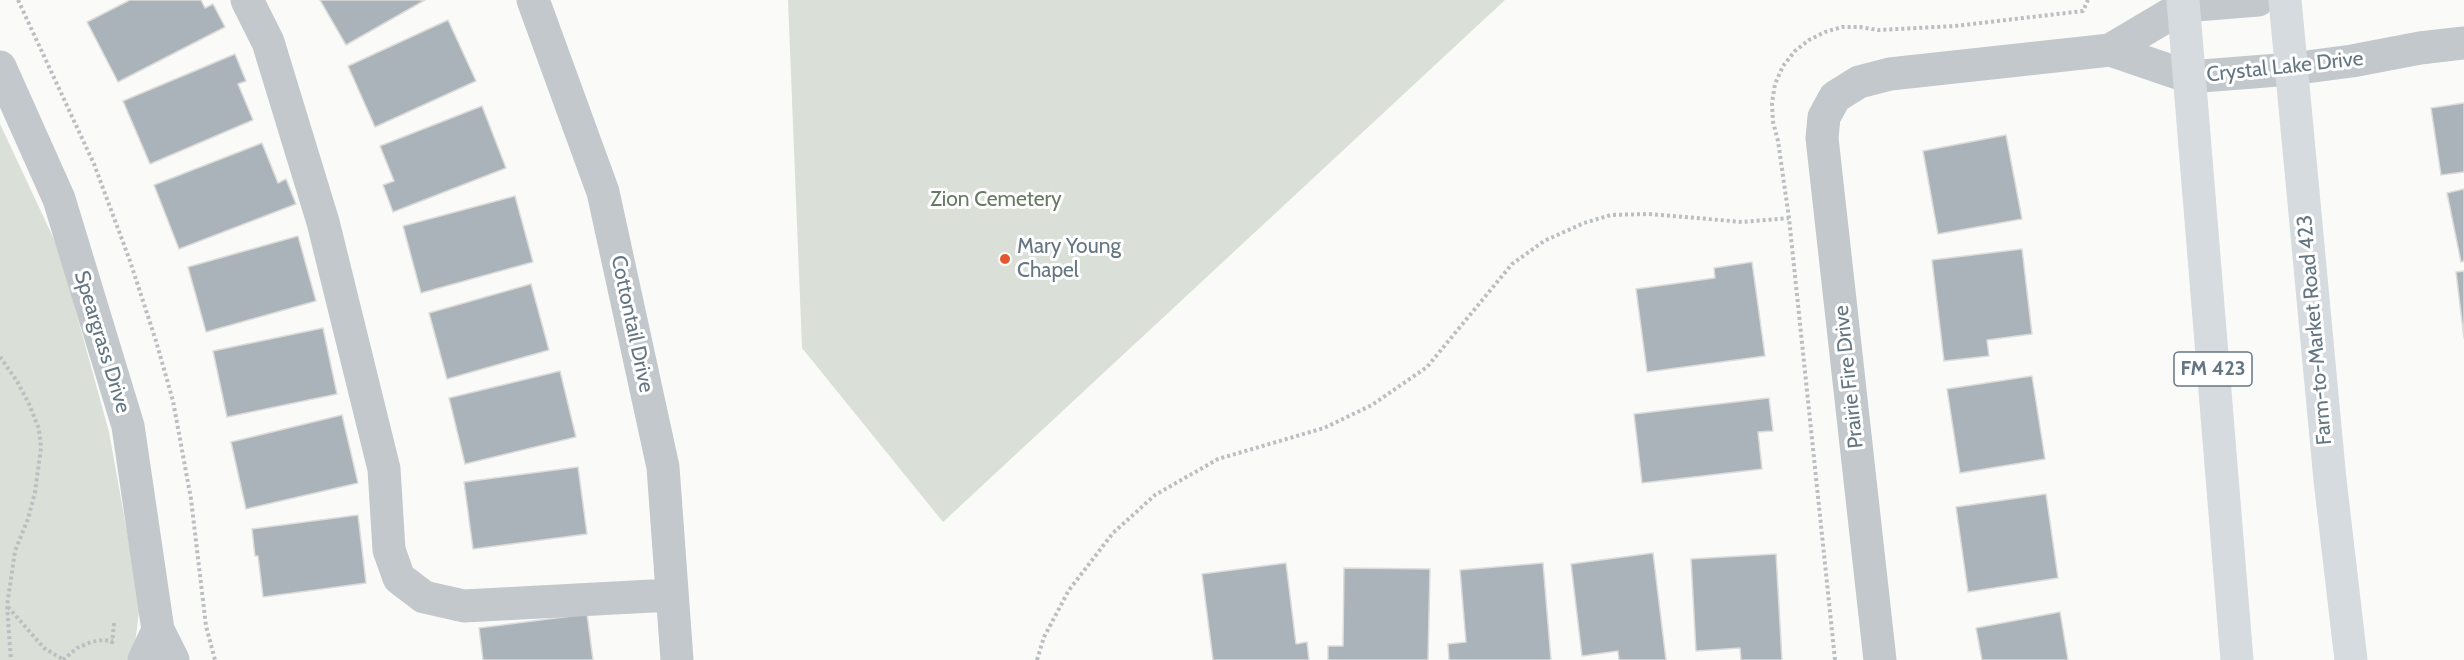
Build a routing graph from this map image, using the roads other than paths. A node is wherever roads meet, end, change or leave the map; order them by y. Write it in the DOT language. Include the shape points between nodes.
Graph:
graph roads {
  1 [pos="247,0"];
  2 [pos="533,0"];
  3 [pos="2258,0"];
  4 [pos="2285,0"];
  5 [pos="2184,3"];
  6 [pos="2464,43"];
  7 [pos="2110,50"];
  8 [pos="0,67"];
  9 [pos="2291,69"];
  10 [pos="2189,77"];
  11 [pos="1835,97"];
  12 [pos="671,595"];
  13 [pos="158,630"];
  14 [pos="131,651"];
  15 [pos="173,660"];
  16 [pos="677,660"];
  17 [pos="1880,660"];
  18 [pos="2237,660"];
  19 [pos="2351,660"];
  1 -- 12 [label="street" via="268,42 323,222 384,469 389,550 399,578 424,597 464,606"];
  2 -- 12 [label="street, Cottontail Drive" via="603,192 663,467"];
  3 -- 5 [label="street, Crystal Lake Drive"];
  4 -- 9 [label="main road, Farm-to-Market Road 423"];
  5 -- 7 [label="street, Crystal Lake Drive"];
  5 -- 10 [label="main road, FM 423"];
  6 -- 9 [label="street, Crystal Lake Drive"];
  7 -- 10 [label="street, Crystal Lake Drive"];
  7 -- 11 [label="street, Crystal Lake Drive" via="1890,74 1859,82"];
  8 -- 13 [label="street, Speargrass Drive" via="59,199 128,426"];
  9 -- 10 [label="street, Crystal Lake Drive"];
  9 -- 19 [label="main road, Farm-to-Market Road 423"];
  10 -- 18 [label="main road, FM 423"];
  11 -- 17 [label="street, Prairie Fire Drive" via="1824,117 1822,138"];
  12 -- 16 [label="street, Cottontail Drive"];
  13 -- 14 [label="street"];
  13 -- 15 [label="street, Speargrass Drive"];
}
